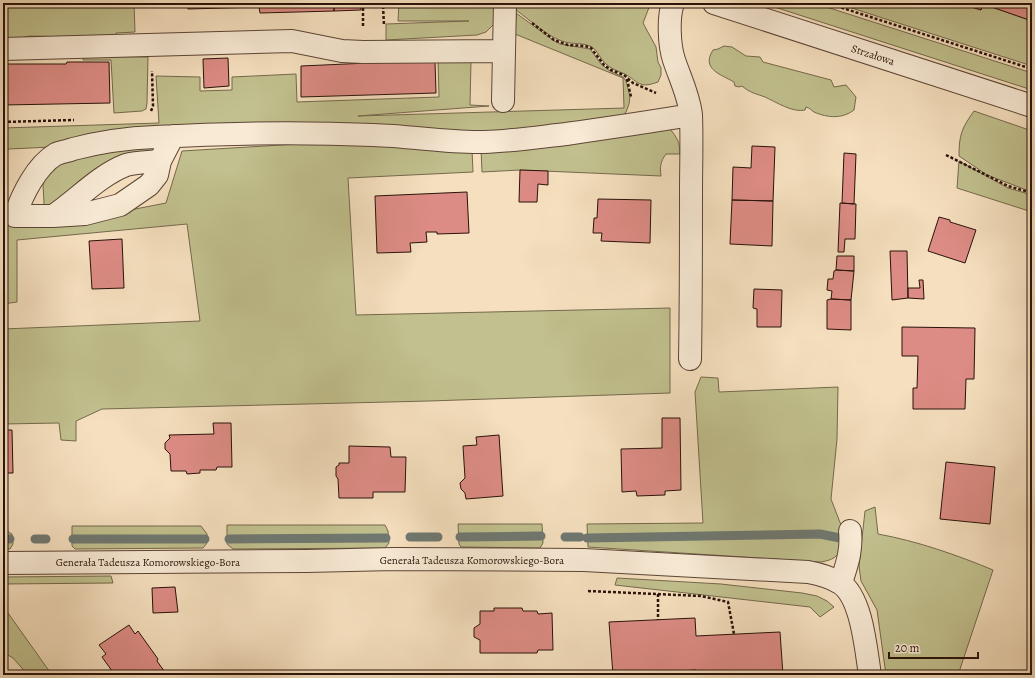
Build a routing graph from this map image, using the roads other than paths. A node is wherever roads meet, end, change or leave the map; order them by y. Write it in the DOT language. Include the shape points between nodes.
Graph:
graph roads {
  1 [pos="505,3"];
  2 [pos="673,3"];
  3 [pos="714,3"];
  4 [pos="3,49"];
  5 [pos="504,51"];
  6 [pos="503,101"];
  7 [pos="1032,106"];
  8 [pos="690,111"];
  9 [pos="173,136"];
  10 [pos="160,161"];
  11 [pos="53,216"];
  12 [pos="690,359"];
  13 [pos="850,531"];
  14 [pos="3,563"];
  15 [pos="841,583"];
  16 [pos="870,675"];
  1 -- 5 [label="street"];
  2 -- 8 [label="street" via="670,20 671,47"];
  3 -- 7 [label="street, Strzałowa"];
  4 -- 5 [label="street" via="292,41 342,51"];
  5 -- 6 [label="street"];
  8 -- 9 [label="street" via="549,136 486,142 451,142 336,133"];
  8 -- 12 [label="street"];
  9 -- 10 [label="street"];
  9 -- 11 [label="street" via="117,140 57,154 38,171 21,198 15,216"];
  10 -- 11 [label="street" via="127,165 101,178"];
  10 -- 11 [label="street" via="157,175 149,185 120,206 85,214"];
  13 -- 15 [label="street" via="850,554"];
  14 -- 15 [label="street, Generała Tadeusza Komorowskiego-Bora" via="584,560 808,572"];
  15 -- 16 [label="street, Generała Tadeusza Komorowskiego-Bora" via="849,590 858,609"];
}
